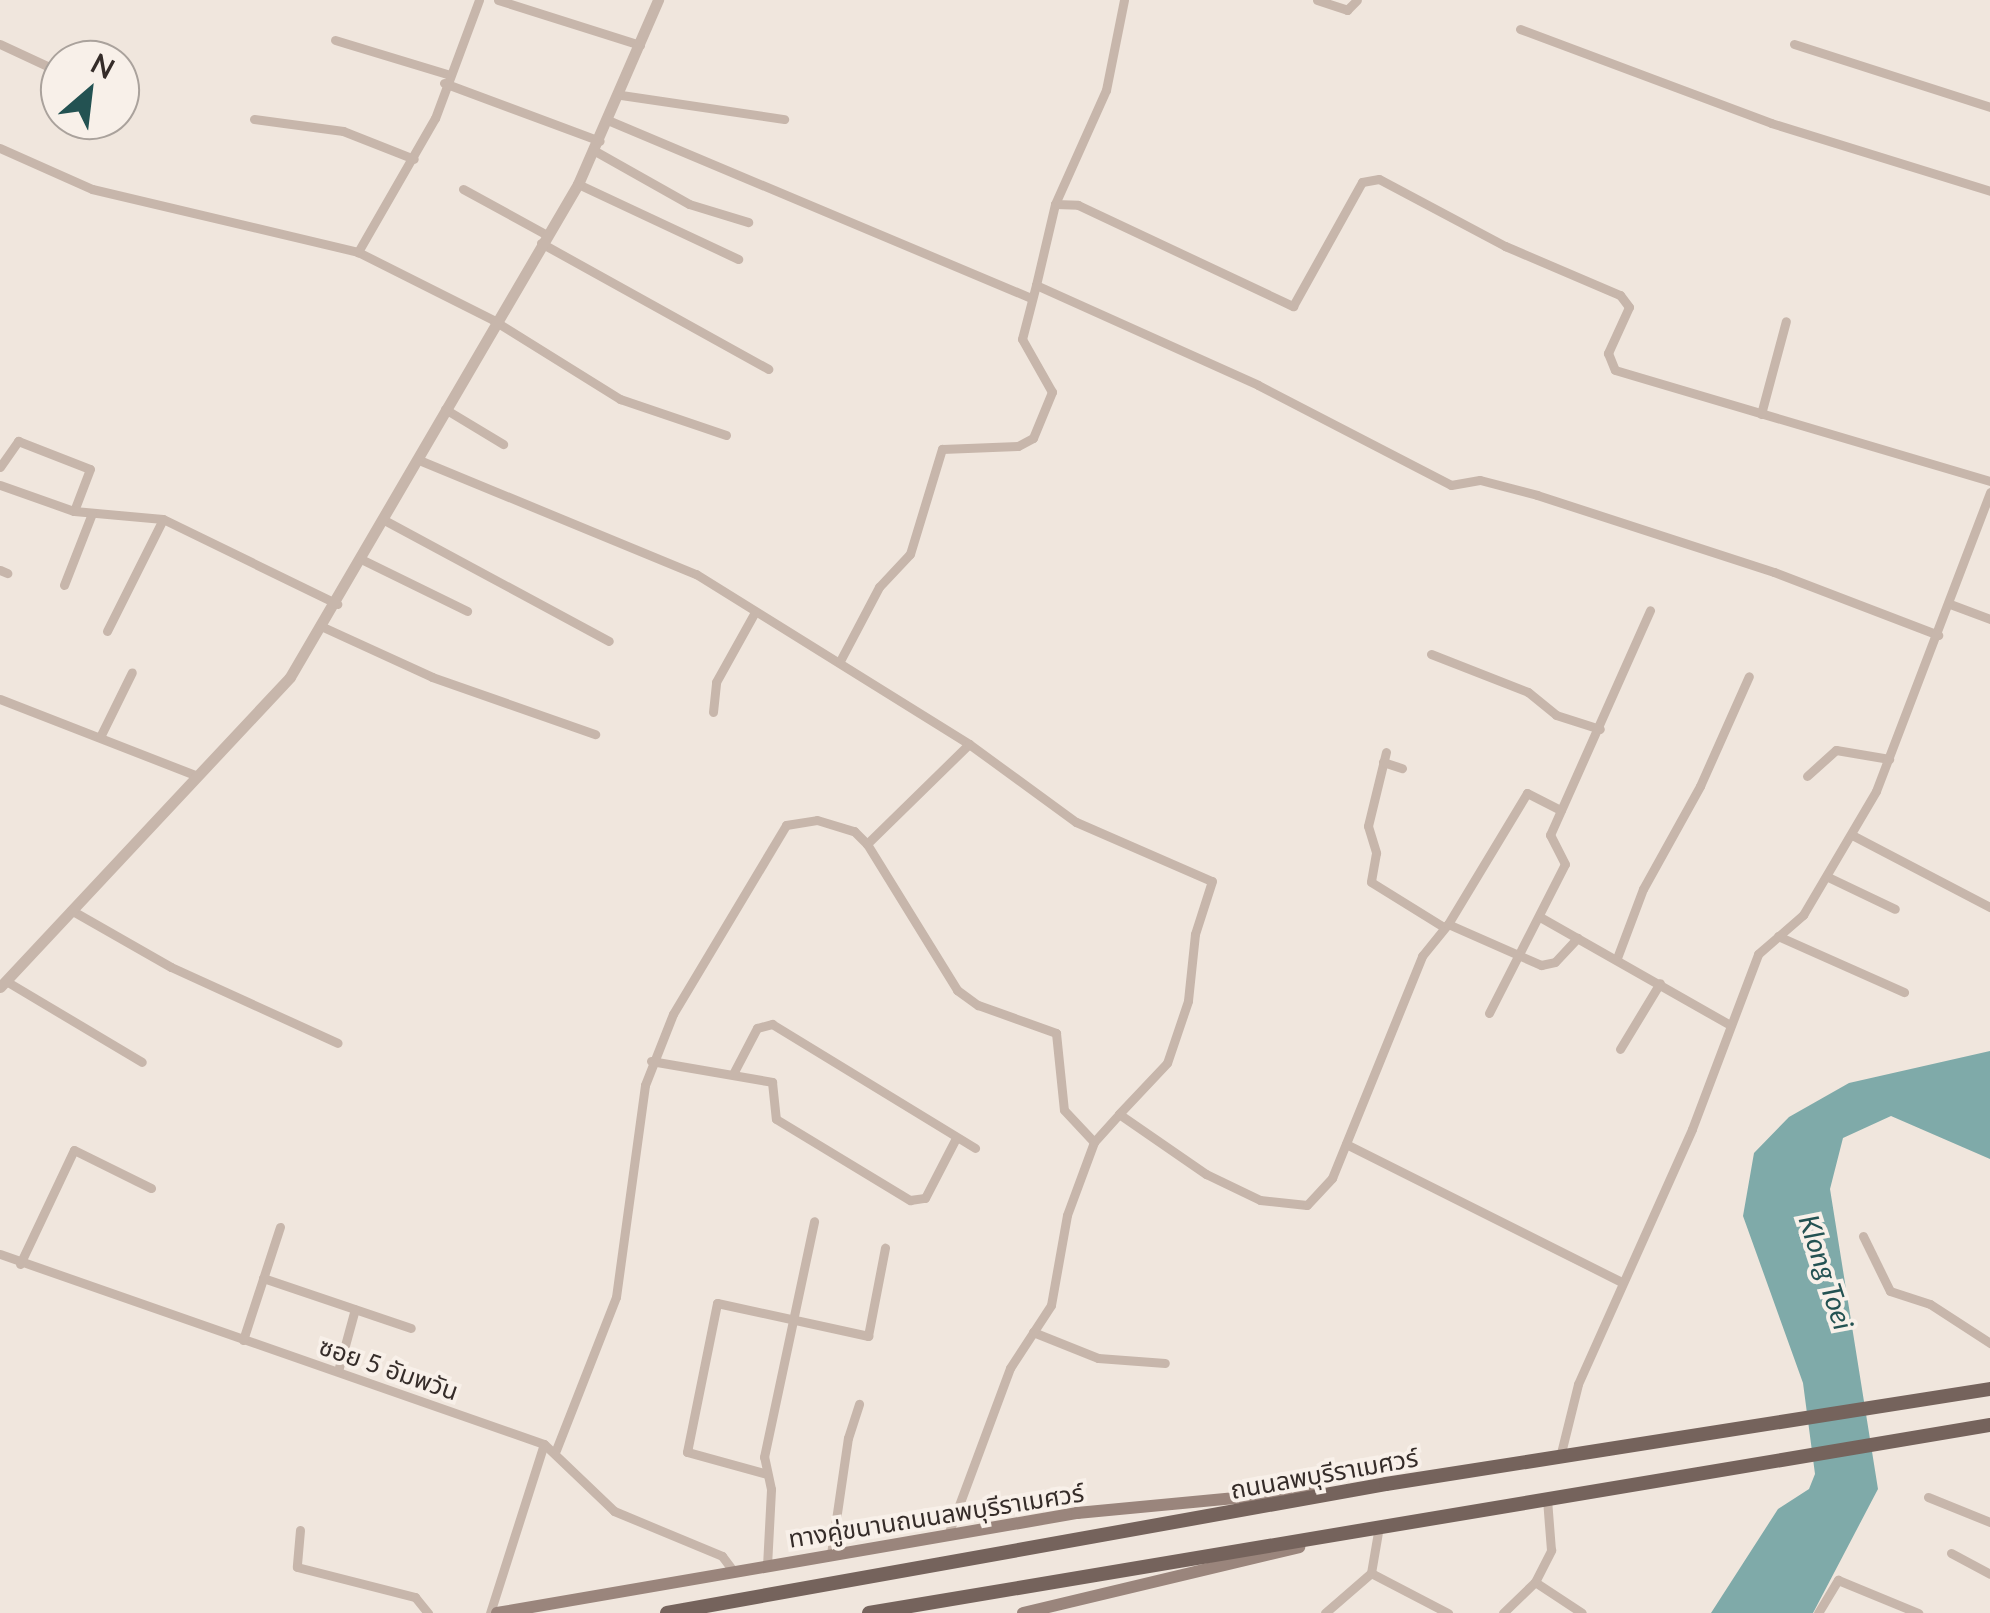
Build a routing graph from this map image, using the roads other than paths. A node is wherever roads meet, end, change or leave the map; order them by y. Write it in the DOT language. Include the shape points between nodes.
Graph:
graph roads {
  1 [pos="478,0"];
  2 [pos="498,0"];
  3 [pos="658,0"];
  4 [pos="1124,0"];
  5 [pos="1317,0"];
  6 [pos="1357,0"];
  7 [pos="1520,29"];
  8 [pos="336,40"];
  9 [pos="0,44"];
  10 [pos="1794,44"];
  11 [pos="640,46"];
  12 [pos="40,63"];
  13 [pos="446,79"];
  14 [pos="621,95"];
  15 [pos="1990,107"];
  16 [pos="254,119"];
  17 [pos="784,119"];
  18 [pos="610,121"];
  19 [pos="597,146"];
  20 [pos="0,148"];
  21 [pos="414,159"];
  22 [pos="578,184"];
  23 [pos="463,190"];
  24 [pos="1990,192"];
  25 [pos="1055,204"];
  26 [pos="748,222"];
  27 [pos="544,239"];
  28 [pos="358,252"];
  29 [pos="738,259"];
  30 [pos="1036,284"];
  31 [pos="1032,298"];
  32 [pos="493,320"];
  33 [pos="1786,322"];
  34 [pos="768,369"];
  35 [pos="446,409"];
  36 [pos="1761,414"];
  37 [pos="726,435"];
  38 [pos="503,444"];
  39 [pos="419,460"];
  40 [pos="0,467"];
  41 [pos="1990,482"];
  42 [pos="0,485"];
  43 [pos="1990,492"];
  44 [pos="74,512"];
  45 [pos="92,513"];
  46 [pos="164,518"];
  47 [pos="386,520"];
  48 [pos="363,560"];
  49 [pos="64,585"];
  50 [pos="338,604"];
  51 [pos="1950,604"];
  52 [pos="1650,610"];
  53 [pos="467,611"];
  54 [pos="755,612"];
  55 [pos="1990,618"];
  56 [pos="324,627"];
  57 [pos="107,631"];
  58 [pos="1938,636"];
  59 [pos="609,641"];
  60 [pos="1431,654"];
  61 [pos="840,661"];
  62 [pos="132,672"];
  63 [pos="1748,676"];
  64 [pos="0,699"];
  65 [pos="714,712"];
  66 [pos="1600,730"];
  67 [pos="595,734"];
  68 [pos="100,737"];
  69 [pos="969,744"];
  70 [pos="1889,758"];
  71 [pos="1402,768"];
  72 [pos="198,776"];
  73 [pos="1807,776"];
  74 [pos="1561,810"];
  75 [pos="1852,835"];
  76 [pos="866,844"];
  77 [pos="1828,878"];
  78 [pos="1990,907"];
  79 [pos="1894,909"];
  80 [pos="71,910"];
  81 [pos="1540,916"];
  82 [pos="1445,925"];
  83 [pos="1778,936"];
  84 [pos="1577,938"];
  85 [pos="1516,956"];
  86 [pos="1616,958"];
  87 [pos="1660,983"];
  88 [pos="3,984"];
  89 [pos="1904,992"];
  90 [pos="1489,1013"];
  91 [pos="1730,1025"];
  92 [pos="338,1043"];
  93 [pos="1620,1049"];
  94 [pos="142,1062"];
  95 [pos="651,1062"];
  96 [pos="734,1072"];
  97 [pos="1119,1114"];
  98 [pos="956,1138"];
  99 [pos="1094,1142"];
  100 [pos="1346,1144"];
  101 [pos="974,1148"];
  102 [pos="151,1188"];
  103 [pos="814,1220"];
  104 [pos="280,1227"];
  105 [pos="1863,1236"];
  106 [pos="885,1248"];
  107 [pos="0,1254"];
  108 [pos="20,1264"];
  109 [pos="264,1278"];
  110 [pos="1622,1282"];
  111 [pos="355,1309"];
  112 [pos="794,1322"];
  113 [pos="411,1328"];
  114 [pos="1032,1332"];
  115 [pos="244,1340"];
  116 [pos="1990,1343"];
  117 [pos="1165,1363"];
  118 [pos="338,1371"];
  119 [pos="1990,1389"];
  120 [pos="860,1404"];
  121 [pos="1990,1425"];
  122 [pos="544,1444"];
  123 [pos="556,1450"];
  124 [pos="1560,1458"];
  125 [pos="767,1474"];
  126 [pos="1386,1484"];
  127 [pos="1928,1497"];
  128 [pos="1547,1498"];
  129 [pos="1990,1522"];
  130 [pos="1379,1526"];
  131 [pos="300,1530"];
  132 [pos="948,1532"];
  133 [pos="1951,1553"];
  134 [pos="831,1554"];
  135 [pos="767,1566"];
  136 [pos="734,1572"];
  137 [pos="1371,1572"];
  138 [pos="1990,1574"];
  139 [pos="1536,1582"];
  140 [pos="428,1613"];
  141 [pos="494,1613"];
  142 [pos="668,1613"];
  143 [pos="870,1613"];
  144 [pos="1023,1613"];
  145 [pos="1326,1613"];
  146 [pos="1448,1613"];
  147 [pos="1502,1613"];
  148 [pos="1582,1613"];
  149 [pos="1818,1613"];
  150 [pos="1918,1613"];
  1 -- 13 [label="street"];
  2 -- 11 [label="street"];
  3 -- 11 [label="street"];
  4 -- 25 [label="street" via="1106,90"];
  5 -- 6 [label="street" via="1347,10"];
  7 -- 24 [label="street" via="1771,123"];
  8 -- 13 [label="street"];
  9 -- 12 [label="street"];
  10 -- 15 [label="street"];
  11 -- 14 [label="street"];
  13 -- 19 [label="street"];
  13 -- 21 [label="street"];
  14 -- 17 [label="street"];
  14 -- 18 [label="street"];
  16 -- 21 [label="street" via="344,130"];
  18 -- 19 [label="street"];
  18 -- 31 [label="street"];
  19 -- 22 [label="street"];
  19 -- 26 [label="street" via="689,204"];
  20 -- 28 [label="street" via="92,189"];
  21 -- 28 [label="street"];
  22 -- 27 [label="street"];
  22 -- 29 [label="street"];
  23 -- 27 [label="street"];
  25 -- 30 [label="street"];
  25 -- 36 [label="street" via="1078,205 1293,306 1362,182 1379,178 1505,246 1620,295 1628,306 1608,352 1615,370"];
  27 -- 32 [label="street"];
  27 -- 34 [label="street"];
  28 -- 32 [label="street"];
  30 -- 31 [label="street"];
  30 -- 58 [label="street" via="1258,384 1451,485 1480,480 1537,495 1774,572"];
  31 -- 61 [label="street" via="1022,339 1052,392 1033,438 1018,446 942,449 910,554 879,588"];
  32 -- 35 [label="street"];
  32 -- 37 [label="street" via="620,399"];
  33 -- 36 [label="street"];
  35 -- 38 [label="street"];
  35 -- 39 [label="street"];
  36 -- 41 [label="street"];
  39 -- 47 [label="street"];
  39 -- 54 [label="street" via="696,574"];
  40 -- 44 [label="street" via="18,442 90,469"];
  42 -- 44 [label="street"];
  43 -- 51 [label="street"];
  44 -- 45 [label="street"];
  45 -- 46 [label="street"];
  45 -- 49 [label="street"];
  46 -- 50 [label="street"];
  46 -- 57 [label="street"];
  47 -- 48 [label="street"];
  47 -- 59 [label="street"];
  48 -- 50 [label="street"];
  48 -- 53 [label="street"];
  50 -- 56 [label="street"];
  51 -- 55 [label="street"];
  51 -- 58 [label="street"];
  52 -- 66 [label="street"];
  54 -- 61 [label="street"];
  54 -- 65 [label="street" via="716,682"];
  56 -- 67 [label="street" via="432,676"];
  56 -- 72 [label="street" via="290,678"];
  58 -- 70 [label="street"];
  60 -- 66 [label="street" via="1528,692 1556,715"];
  61 -- 69 [label="street"];
  62 -- 68 [label="street"];
  63 -- 86 [label="street"];
  64 -- 68 [label="street"];
  66 -- 74 [label="street"];
  68 -- 72 [label="street"];
  69 -- 76 [label="street"];
  69 -- 97 [label="street" via="1076,822 1212,881 1195,934 1188,1001 1167,1063"];
  70 -- 73 [label="street" via="1836,750"];
  70 -- 75 [label="street"];
  71 -- 82 [label="street" via="1384,757 1368,826 1376,853 1371,882"];
  72 -- 80 [label="street"];
  74 -- 81 [label="street" via="1550,835 1565,864"];
  74 -- 82 [label="street" via="1527,793"];
  75 -- 77 [label="street"];
  75 -- 78 [label="street"];
  76 -- 95 [label="street" via="854,831 816,820 786,825 706,952"];
  76 -- 99 [label="street" via="957,990 978,1006 1056,1032 1064,1110"];
  77 -- 79 [label="street"];
  77 -- 83 [label="street" via="1803,915"];
  80 -- 88 [label="street"];
  80 -- 92 [label="street" via="171,967"];
  81 -- 84 [label="street"];
  81 -- 85 [label="street"];
  82 -- 85 [label="street"];
  82 -- 100 [label="street" via="1422,956"];
  83 -- 89 [label="street"];
  83 -- 91 [label="street" via="1758,954"];
  84 -- 85 [label="street" via="1556,962"];
  84 -- 86 [label="street"];
  85 -- 90 [label="street"];
  86 -- 87 [label="street"];
  87 -- 91 [label="street"];
  87 -- 93 [label="street"];
  88 -- 94 [label="street"];
  91 -- 110 [label="street" via="1692,1129"];
  95 -- 96 [label="street"];
  95 -- 123 [label="street" via="616,1297"];
  96 -- 98 [label="street" via="757,1028 772,1024"];
  96 -- 98 [label="street" via="772,1082 776,1119 910,1200 925,1198"];
  97 -- 99 [label="street"];
  97 -- 100 [label="street" via="1206,1174 1293,1209 1307,1206 1332,1178"];
  98 -- 101 [label="street"];
  99 -- 114 [label="street" via="1067,1215 1051,1305"];
  100 -- 110 [label="street"];
  102 -- 108 [label="street" via="74,1150"];
  103 -- 112 [label="street"];
  104 -- 109 [label="street"];
  105 -- 116 [label="street" via="1890,1291 1930,1304"];
  106 -- 112 [label="street" via="868,1336"];
  107 -- 108 [label="street, ซอย 5 อัมพวัน"];
  108 -- 115 [label="street, ซอย 5 อัมพวัน"];
  109 -- 111 [label="street"];
  109 -- 115 [label="street"];
  110 -- 124 [label="street" via="1578,1384"];
  111 -- 113 [label="street"];
  111 -- 118 [label="street"];
  112 -- 125 [label="street" via="764,1457"];
  112 -- 125 [label="street" via="717,1303 687,1452"];
  114 -- 117 [label="street" via="1098,1358"];
  114 -- 132 [label="street" via="1010,1368"];
  115 -- 118 [label="street, ซอย 5 อัมพวัน"];
  118 -- 122 [label="street, ซอย 5 อัมพวัน"];
  119 -- 124 [label="main road, ถนนลพบุรีราเมศวร์"];
  120 -- 134 [label="street"];
  121 -- 128 [label="main road"];
  122 -- 123 [label="street, ซอย 5 อัมพวัน"];
  122 -- 141 [label="street"];
  123 -- 136 [label="street, ซอย 5 อัมพวัน" via="614,1511 722,1556"];
  124 -- 126 [label="main road, ถนนลพบุรีราเมศวร์"];
  125 -- 135 [label="street"];
  126 -- 132 [label="main road, ทางคู่ขนานถนนลพบุรีราเมศวร์" via="1077,1512"];
  126 -- 142 [label="main road, ถนนลพบุรีราเมศวร์"];
  127 -- 129 [label="street"];
  128 -- 130 [label="main road"];
  128 -- 139 [label="street" via="1551,1550"];
  130 -- 137 [label="street"];
  130 -- 143 [label="main road"];
  130 -- 144 [label="main road"];
  131 -- 140 [label="street" via="297,1567 415,1598"];
  132 -- 134 [label="main road, ทางคู่ขนานถนนลพบุรีราเมศวร์"];
  133 -- 138 [label="street"];
  134 -- 135 [label="main road, ทางคู่ขนานถนนลพบุรีราเมศวร์"];
  135 -- 136 [label="main road, ทางคู่ขนานถนนลพบุรีราเมศวร์"];
  136 -- 141 [label="main road, ทางคู่ขนานถนนลพบุรีราเมศวร์"];
  137 -- 145 [label="street"];
  137 -- 146 [label="street"];
  139 -- 147 [label="street"];
  139 -- 148 [label="street"];
  149 -- 150 [label="street" via="1838,1580"];
}
